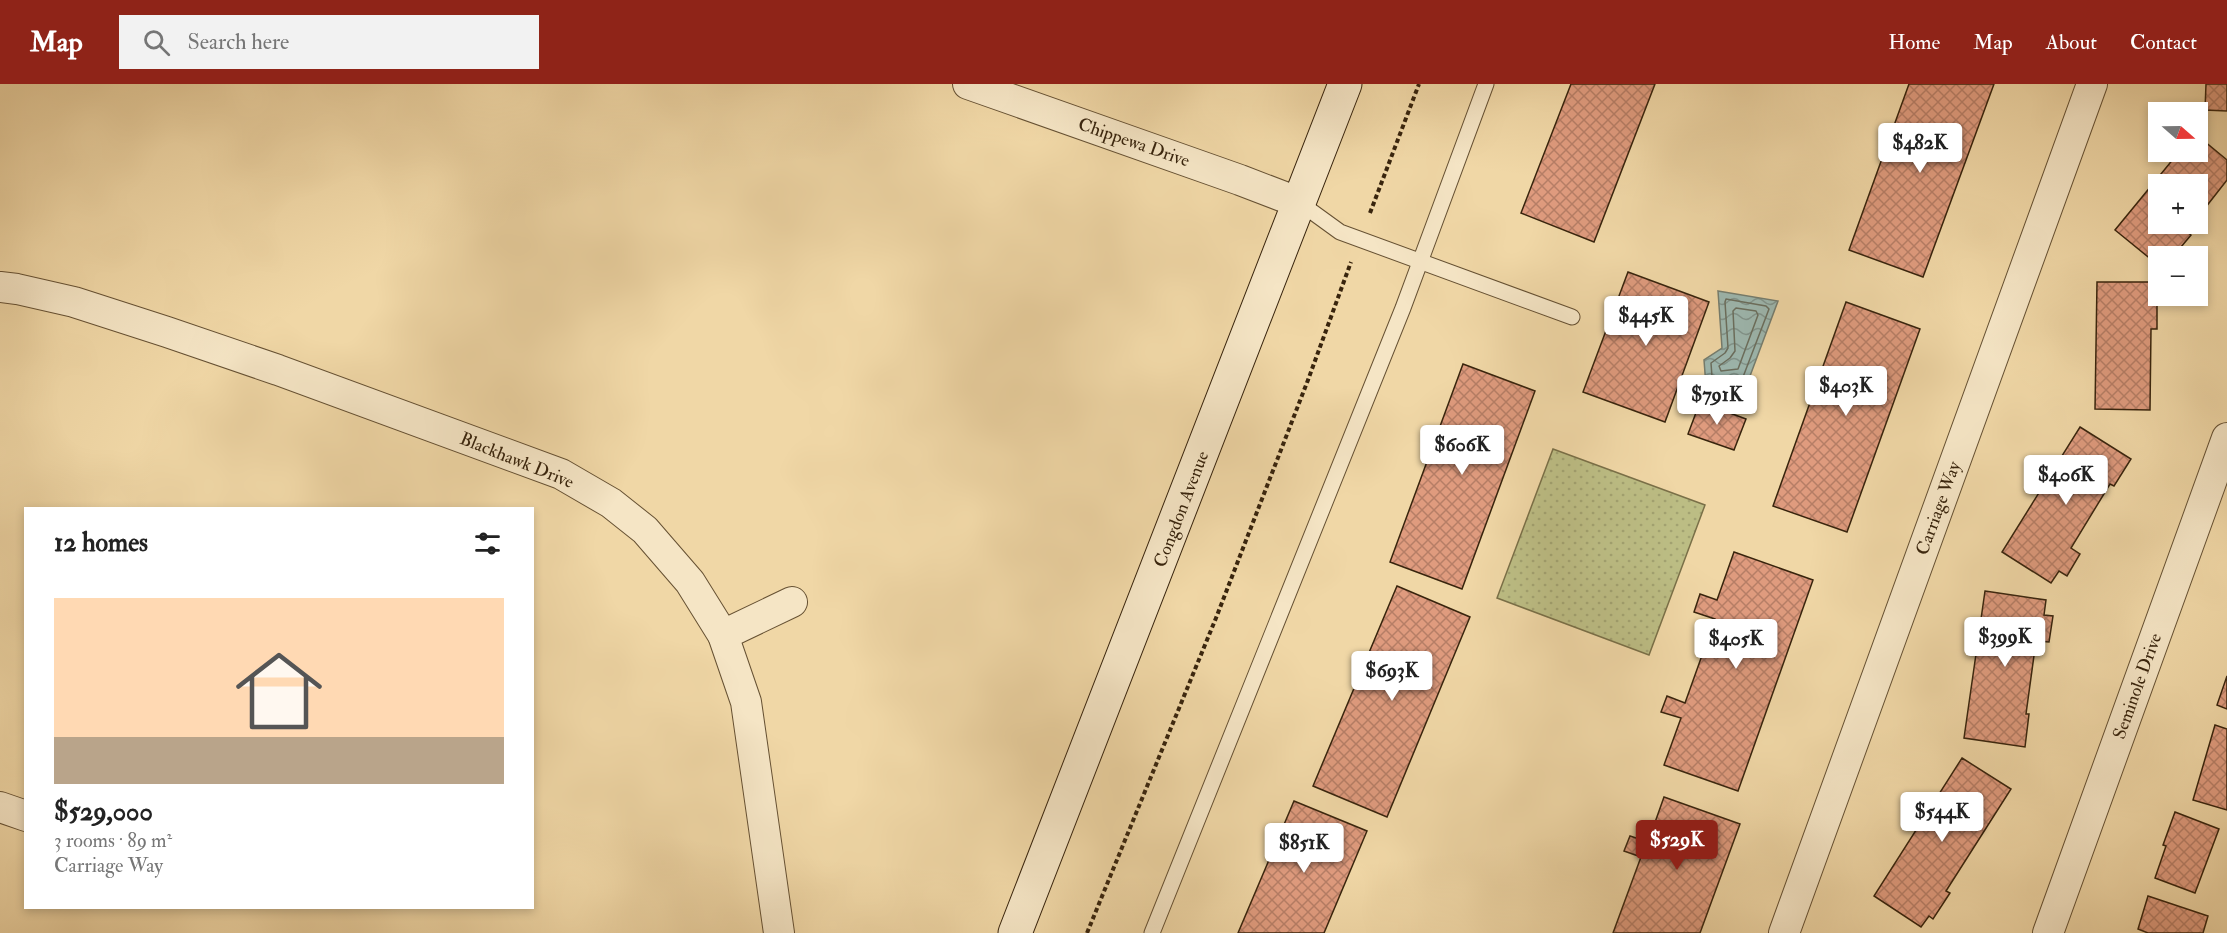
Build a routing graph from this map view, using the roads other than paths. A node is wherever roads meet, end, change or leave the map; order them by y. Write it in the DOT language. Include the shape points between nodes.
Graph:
graph roads {
  1 [pos="968,84"];
  2 [pos="1346,84"];
  3 [pos="1486,84"];
  4 [pos="2092,84"];
  5 [pos="1300,203"];
  6 [pos="1420,262"];
  7 [pos="0,287"];
  8 [pos="1572,317"];
  9 [pos="2227,438"];
  10 [pos="792,602"];
  11 [pos="723,635"];
  12 [pos="0,807"];
  13 [pos="24,815"];
  14 [pos="780,933"];
  15 [pos="1015,933"];
  16 [pos="1152,933"];
  17 [pos="1784,933"];
  18 [pos="2048,933"];
  1 -- 5 [label="street, Chippewa Drive"];
  2 -- 5 [label="street, Congdon Avenue"];
  3 -- 6 [label="lane"];
  4 -- 17 [label="street, Carriage Way"];
  5 -- 6 [label="lane" via="1340,232"];
  5 -- 15 [label="street, Congdon Avenue"];
  6 -- 8 [label="lane"];
  6 -- 16 [label="lane"];
  7 -- 11 [label="street, Blackhawk Drive" via="74,302 167,332 561,474 611,503 645,530 690,582"];
  9 -- 18 [label="street, Seminole Drive"];
  10 -- 11 [label="street"];
  11 -- 14 [label="street, Blackhawk Drive" via="746,702"];
  12 -- 13 [label="street"];
}
